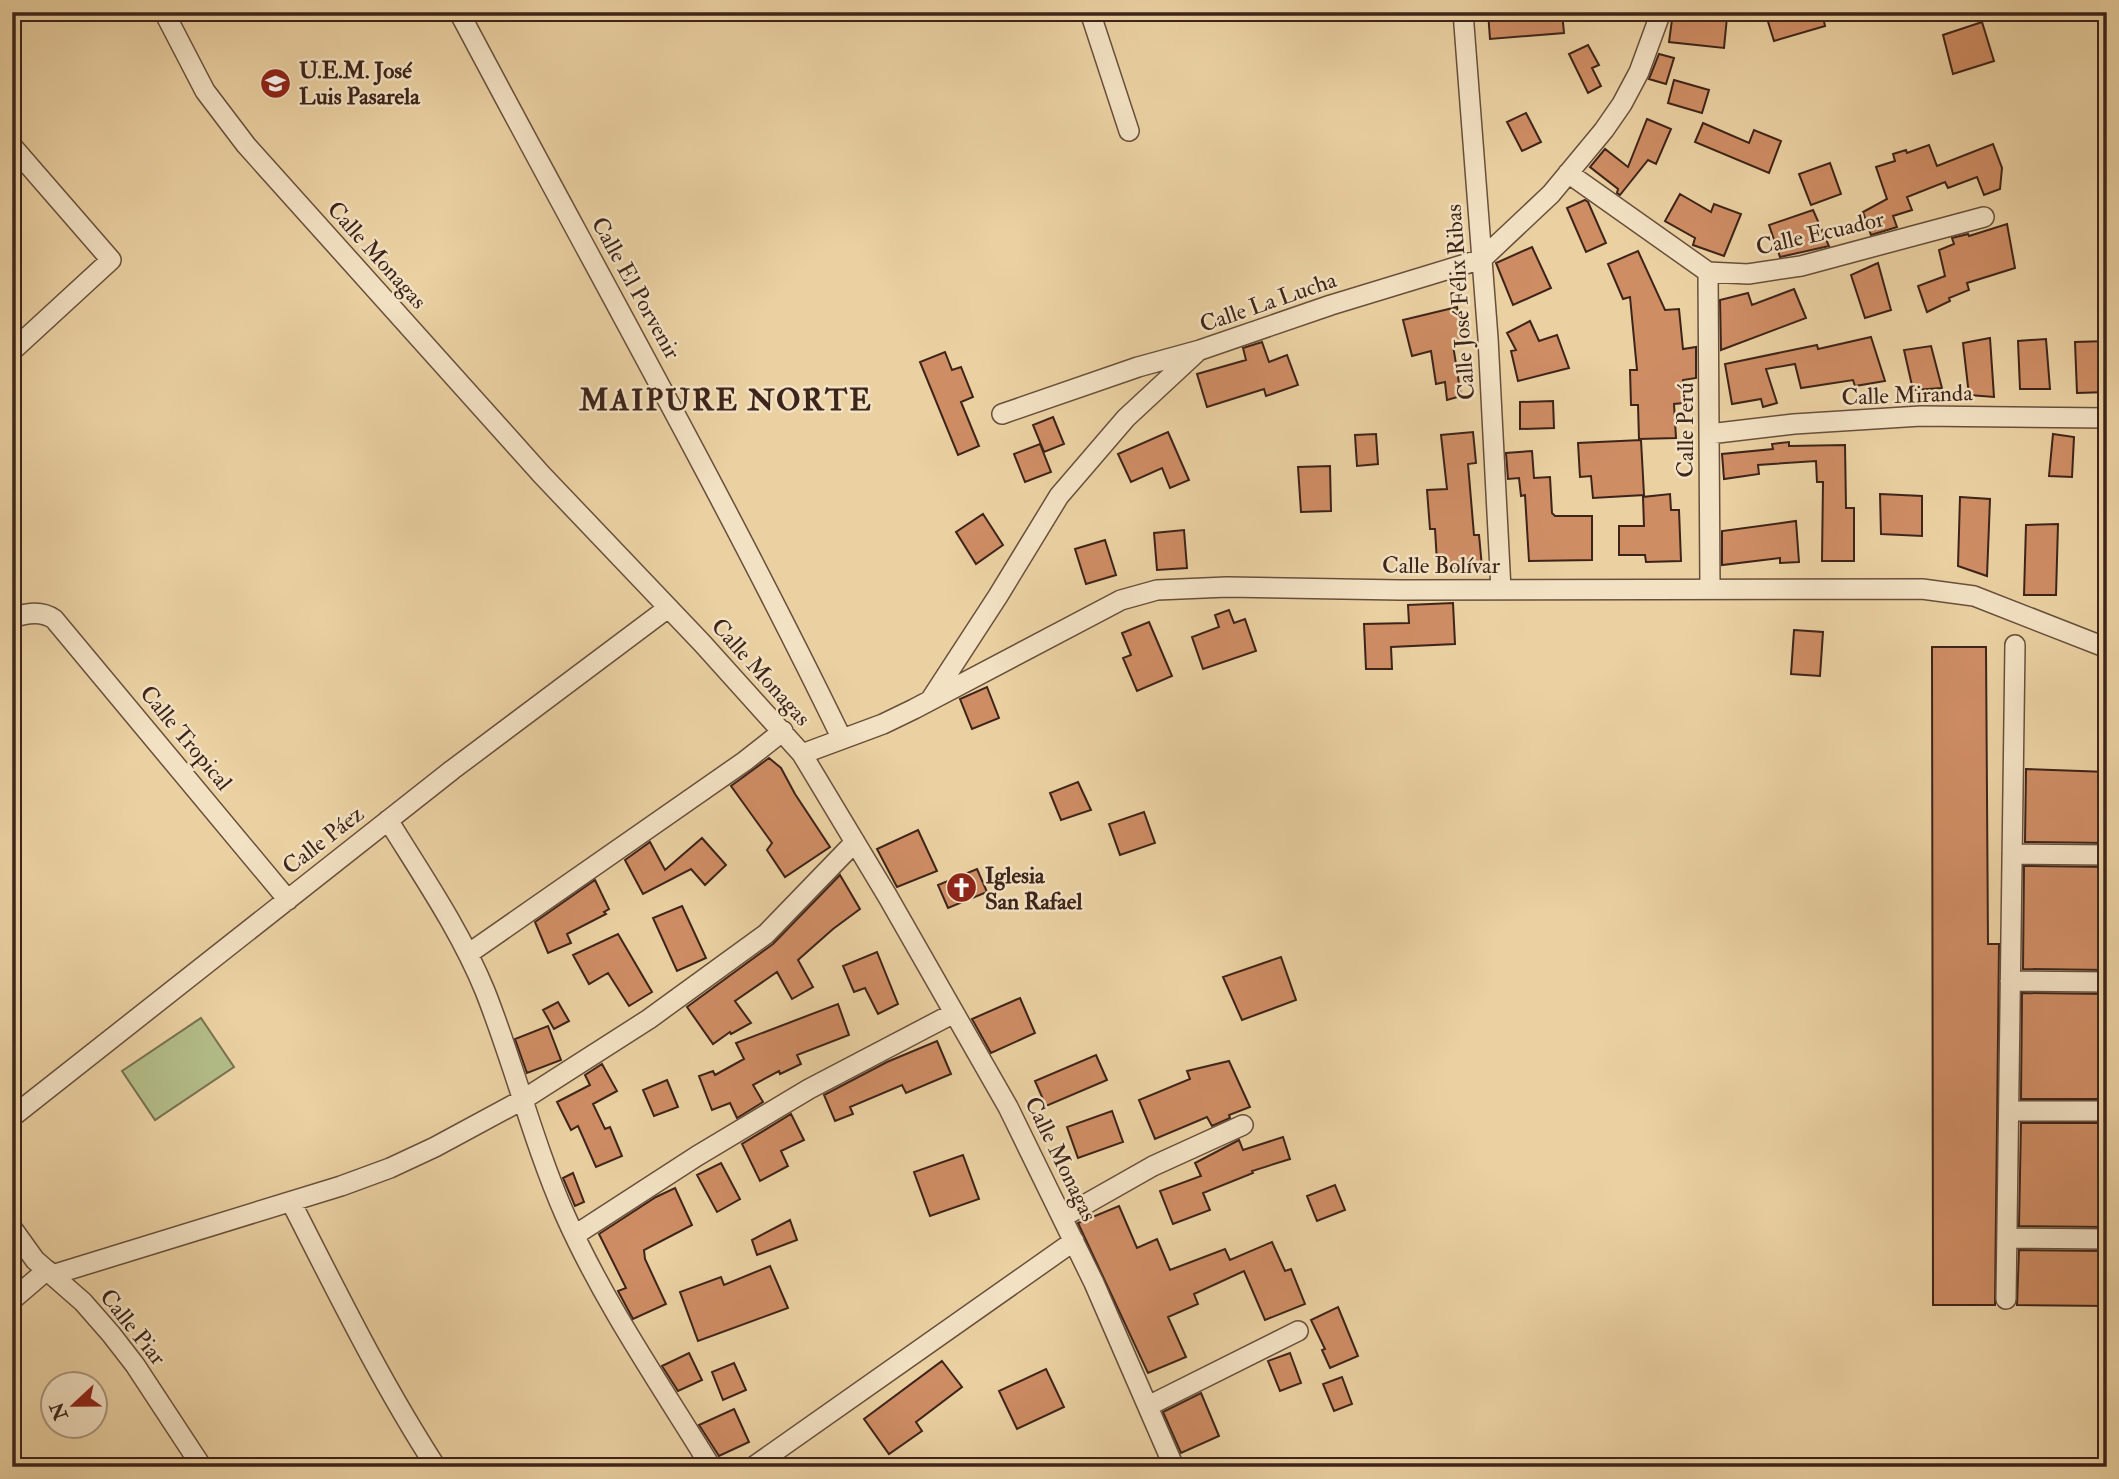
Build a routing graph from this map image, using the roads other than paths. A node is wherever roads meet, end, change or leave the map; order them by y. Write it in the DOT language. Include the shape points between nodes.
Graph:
graph roads {
  1 [pos="164,12"];
  2 [pos="459,12"];
  3 [pos="1090,12"];
  4 [pos="1463,12"];
  5 [pos="1661,12"];
  6 [pos="1129,131"];
  7 [pos="12,146"];
  8 [pos="1568,173"];
  9 [pos="1984,217"];
  10 [pos="1482,259"];
  11 [pos="1708,272"];
  12 [pos="1200,350"];
  13 [pos="12,351"];
  14 [pos="1002,414"];
  15 [pos="2107,418"];
  16 [pos="1709,434"];
  17 [pos="1710,589"];
  18 [pos="1501,590"];
  19 [pos="668,608"];
  20 [pos="12,618"];
  21 [pos="2015,645"];
  22 [pos="2107,648"];
  23 [pos="929,701"];
  24 [pos="783,732"];
  25 [pos="842,739"];
  26 [pos="802,754"];
  27 [pos="388,820"];
  28 [pos="855,842"];
  29 [pos="2012,854"];
  30 [pos="2107,855"];
  31 [pos="288,900"];
  32 [pos="468,954"];
  33 [pos="2010,981"];
  34 [pos="2107,982"];
  35 [pos="954,1013"];
  36 [pos="524,1099"];
  37 [pos="2009,1111"];
  38 [pos="2107,1111"];
  39 [pos="12,1117"];
  40 [pos="1243,1125"];
  41 [pos="291,1202"];
  42 [pos="1063,1217"];
  43 [pos="12,1228"];
  44 [pos="575,1236"];
  45 [pos="2007,1238"];
  46 [pos="2107,1239"];
  47 [pos="1074,1241"];
  48 [pos="49,1273"];
  49 [pos="2006,1299"];
  50 [pos="12,1300"];
  51 [pos="1298,1331"];
  52 [pos="1149,1406"];
  53 [pos="202,1467"];
  54 [pos="436,1467"];
  55 [pos="710,1467"];
  56 [pos="752,1467"];
  57 [pos="1174,1467"];
  1 -- 19 [label="street, Calle Monagas" via="205,91 246,145 542,475"];
  2 -- 25 [label="street, Calle El Porvenir" via="663,389"];
  3 -- 6 [label="street"];
  4 -- 10 [label="street, Calle José Félix Ribas"];
  5 -- 8 [label="street, Calle La Lucha" via="1622,104"];
  7 -- 13 [label="street" via="111,260"];
  8 -- 10 [label="street, Calle La Lucha"];
  8 -- 11 [label="street"];
  9 -- 11 [label="street, Calle Ecuador" via="1801,266 1748,274"];
  10 -- 12 [label="street, Calle La Lucha"];
  10 -- 18 [label="street, Calle José Félix Ribas"];
  11 -- 16 [label="street, Calle Perú"];
  12 -- 14 [label="street"];
  12 -- 23 [label="street, Calle La Lucha" via="1126,418 1059,496"];
  15 -- 16 [label="street, Calle Miranda" via="1921,416"];
  16 -- 17 [label="street, Calle Perú"];
  17 -- 18 [label="street, Calle Bolívar"];
  17 -- 22 [label="street, Calle Bolívar" via="1948,592 1974,596"];
  18 -- 23 [label="street, Calle Bolívar" via="1157,590 1121,600"];
  19 -- 24 [label="street, Calle Monagas"];
  19 -- 27 [label="street, Calle Páez"];
  20 -- 31 [label="street, Calle Tropical" via="42,614 54,619"];
  21 -- 29 [label="street"];
  23 -- 25 [label="street, Calle Bolívar"];
  24 -- 26 [label="street, Calle Monagas"];
  24 -- 32 [label="street"];
  25 -- 26 [label="street, Calle Bolívar"];
  26 -- 28 [label="street, Calle Monagas"];
  27 -- 31 [label="street, Calle Páez"];
  27 -- 32 [label="street"];
  28 -- 35 [label="street, Calle Monagas"];
  28 -- 36 [label="street" via="766,934 649,1019"];
  29 -- 30 [label="street"];
  29 -- 33 [label="street"];
  31 -- 39 [label="street, Calle Páez"];
  32 -- 36 [label="street"];
  33 -- 34 [label="street"];
  33 -- 37 [label="street"];
  35 -- 42 [label="street, Calle Monagas"];
  35 -- 44 [label="street" via="799,1095"];
  36 -- 41 [label="street" via="390,1168"];
  36 -- 44 [label="street"];
  37 -- 38 [label="street"];
  37 -- 45 [label="street"];
  40 -- 42 [label="street" via="1153,1166"];
  41 -- 48 [label="street"];
  41 -- 54 [label="street" via="349,1316"];
  42 -- 47 [label="street, Calle Monagas"];
  43 -- 48 [label="street, Calle Piar"];
  44 -- 55 [label="street"];
  45 -- 46 [label="street"];
  45 -- 49 [label="street"];
  47 -- 52 [label="street, Calle Monagas"];
  47 -- 56 [label="street"];
  48 -- 50 [label="street"];
  48 -- 53 [label="street, Calle Piar" via="111,1334"];
  51 -- 52 [label="street"];
  52 -- 57 [label="street, Calle Monagas"];
}
